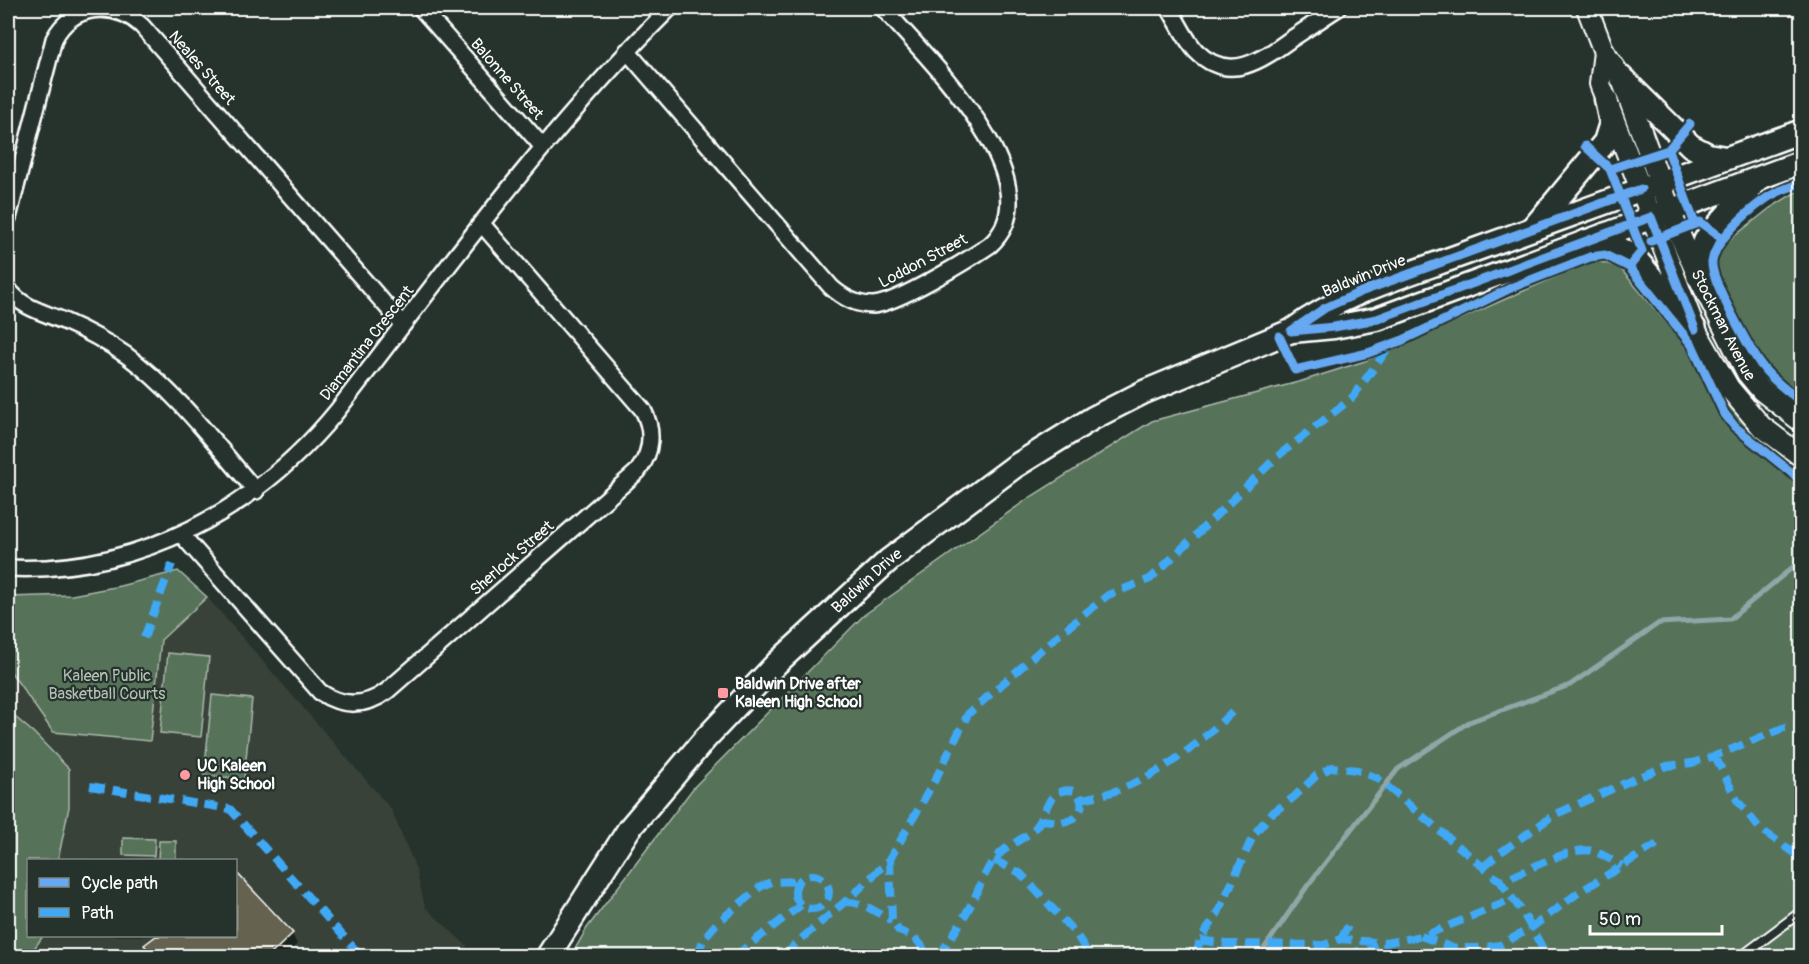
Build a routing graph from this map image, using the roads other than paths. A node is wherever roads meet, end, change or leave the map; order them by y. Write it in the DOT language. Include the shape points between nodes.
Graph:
graph roads {
  1 [pos="421,8"];
  2 [pos="670,8"];
  3 [pos="883,8"];
  4 [pos="1169,8"];
  5 [pos="1338,8"];
  6 [pos="1587,8"];
  7 [pos="627,51"];
  8 [pos="1604,52"];
  9 [pos="1621,77"];
  10 [pos="1606,99"];
  11 [pos="1802,131"];
  12 [pos="542,146"];
  13 [pos="1726,158"];
  14 [pos="1802,162"];
  15 [pos="1760,177"];
  16 [pos="1651,186"];
  17 [pos="1661,213"];
  18 [pos="8,218"];
  19 [pos="481,223"];
  20 [pos="1534,227"];
  21 [pos="1586,241"];
  22 [pos="1698,276"];
  23 [pos="8,289"];
  24 [pos="403,325"];
  25 [pos="1695,329"];
  26 [pos="1291,331"];
  27 [pos="1802,423"];
  28 [pos="1802,457"];
  29 [pos="256,491"];
  30 [pos="181,534"];
  31 [pos="8,568"];
  32 [pos="1802,911"];
  33 [pos="548,957"];
  34 [pos="1742,957"];
  1 -- 12 [label="street, Balonne Street"];
  2 -- 7 [label="street, Diamantina Crescent"];
  3 -- 7 [label="street, Loddon Street" via="957,92 983,128 1002,169 1010,208 1002,233 990,245 880,304 854,302 831,287"];
  4 -- 5 [label="street" via="1198,53 1221,66 1239,67 1257,63"];
  6 -- 8 [label="street"];
  7 -- 12 [label="street, Diamantina Crescent"];
  8 -- 9 [label="street"];
  8 -- 10 [label="street" via="1600,84"];
  9 -- 13 [label="main road" via="1691,146"];
  9 -- 16 [label="street"];
  10 -- 16 [label="street"];
  10 -- 20 [label="main road" via="1611,123 1605,142"];
  11 -- 13 [label="main road, Baldwin Drive"];
  12 -- 19 [label="street, Diamantina Crescent"];
  13 -- 16 [label="main road, Baldwin Drive"];
  14 -- 15 [label="main road, Baldwin Drive"];
  15 -- 17 [label="main road, Baldwin Drive"];
  15 -- 22 [label="main road" via="1706,239"];
  16 -- 17 [label="street"];
  16 -- 20 [label="main road, Baldwin Drive"];
  17 -- 21 [label="main road, Baldwin Drive"];
  17 -- 22 [label="street, Stockman Avenue"];
  17 -- 25 [label="street, Stockman Avenue"];
  18 -- 24 [label="street, Neales Street" via="54,39 77,14 94,8 112,9 142,26"];
  19 -- 24 [label="street, Diamantina Crescent"];
  19 -- 30 [label="street, Sherlock Street" via="643,410 651,433 649,450 632,478 387,691 363,703 344,703 320,692"];
  20 -- 26 [label="main road, Baldwin Drive" via="1343,298"];
  21 -- 25 [label="main road" via="1619,248 1636,258"];
  21 -- 26 [label="main road, Baldwin Drive" via="1377,319"];
  22 -- 27 [label="street, Stockman Avenue" via="1746,373"];
  23 -- 29 [label="street" via="27,307 82,329 145,370"];
  24 -- 29 [label="street, Diamantina Crescent" via="319,433"];
  25 -- 28 [label="street, Stockman Avenue" via="1729,388 1761,426"];
  26 -- 33 [label="main road, Baldwin Drive" via="1144,392 1093,418 1014,467 889,560 777,663 705,739 629,829"];
  29 -- 30 [label="street, Diamantina Crescent"];
  30 -- 31 [label="street, Diamantina Crescent" via="98,561"];
  32 -- 34 [label="lane"];
}
